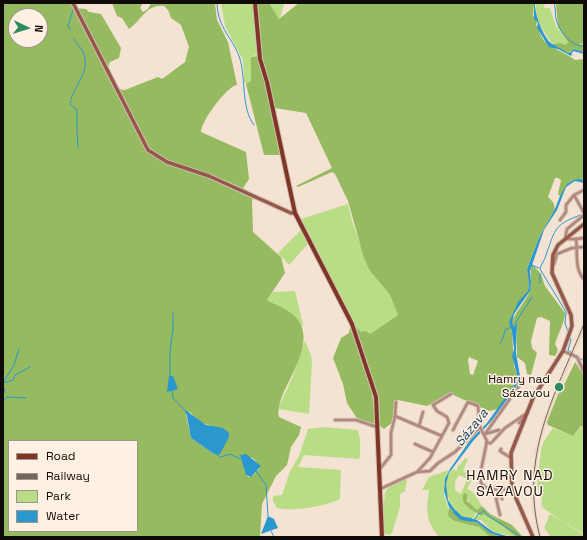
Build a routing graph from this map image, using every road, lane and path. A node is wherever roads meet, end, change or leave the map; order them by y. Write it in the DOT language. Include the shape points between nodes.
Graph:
graph roads {
  1 [pos="73,3"];
  2 [pos="255,3"];
  3 [pos="584,190"];
  4 [pos="574,195"];
  5 [pos="295,213"];
  6 [pos="584,214"];
  7 [pos="560,220"];
  8 [pos="584,224"];
  9 [pos="584,238"];
  10 [pos="565,239"];
  11 [pos="576,239"];
  12 [pos="584,247"];
  13 [pos="576,249"];
  14 [pos="551,268"];
  15 [pos="584,279"];
  16 [pos="564,350"];
  17 [pos="584,372"];
  18 [pos="522,378"];
  19 [pos="452,394"];
  20 [pos="396,402"];
  21 [pos="423,412"];
  22 [pos="526,415"];
  23 [pos="395,416"];
  24 [pos="335,420"];
  25 [pos="519,423"];
  26 [pos="419,426"];
  27 [pos="377,427"];
  28 [pos="480,428"];
  29 [pos="453,430"];
  30 [pos="499,430"];
  31 [pos="484,433"];
  32 [pos="442,436"];
  33 [pos="486,443"];
  34 [pos="415,444"];
  35 [pos="500,449"];
  36 [pos="433,452"];
  37 [pos="511,458"];
  38 [pos="379,470"];
  39 [pos="417,472"];
  40 [pos="380,489"];
  41 [pos="500,489"];
  42 [pos="513,491"];
  43 [pos="501,494"];
  44 [pos="502,499"];
  45 [pos="500,515"];
  46 [pos="382,537"];
  47 [pos="533,537"];
  1 -- 5 [label="street" via="148,150 167,162 209,176"];
  2 -- 5 [label="main road" via="260,59"];
  3 -- 4 [label="street"];
  4 -- 6 [label="street"];
  4 -- 7 [label="street" via="566,205 566,212"];
  5 -- 27 [label="main road" via="352,324 373,384"];
  6 -- 10 [label="street" via="567,229"];
  8 -- 10 [label="street"];
  9 -- 11 [label="street"];
  10 -- 11 [label="street"];
  10 -- 14 [label="street" via="556,248"];
  11 -- 13 [label="street"];
  12 -- 13 [label="street"];
  13 -- 14 [label="street" via="557,254"];
  13 -- 15 [label="street" via="580,273"];
  14 -- 16 [label="street" via="572,320 571,332"];
  16 -- 17 [label="street" via="577,357"];
  16 -- 22 [label="street" via="537,391"];
  18 -- 31 [label="street" via="519,386"];
  19 -- 32 [label="street" via="433,405 448,420"];
  20 -- 23 [label="street"];
  21 -- 26 [label="street"];
  22 -- 25 [label="street"];
  22 -- 33 [label="street" via="505,428 491,443"];
  22 -- 37 [label="street"];
  23 -- 26 [label="street"];
  23 -- 38 [label="street" via="391,433 391,455"];
  24 -- 27 [label="street" via="356,420"];
  26 -- 32 [label="street"];
  27 -- 38 [label="main road"];
  28 -- 29 [label="street" via="478,406 468,402"];
  28 -- 31 [label="street"];
  28 -- 39 [label="street" via="430,471"];
  30 -- 31 [label="street"];
  31 -- 33 [label="street"];
  32 -- 36 [label="street"];
  33 -- 41 [label="street" via="481,483 485,488"];
  34 -- 36 [label="street"];
  35 -- 37 [label="street"];
  36 -- 39 [label="street"];
  37 -- 42 [label="street" via="510,478"];
  38 -- 40 [label="main road"];
  39 -- 40 [label="street"];
  40 -- 46 [label="main road"];
  41 -- 42 [label="street"];
  41 -- 43 [label="street"];
  42 -- 47 [label="street"];
  43 -- 44 [label="street"];
  43 -- 45 [label="street" via="496,498"];
}
